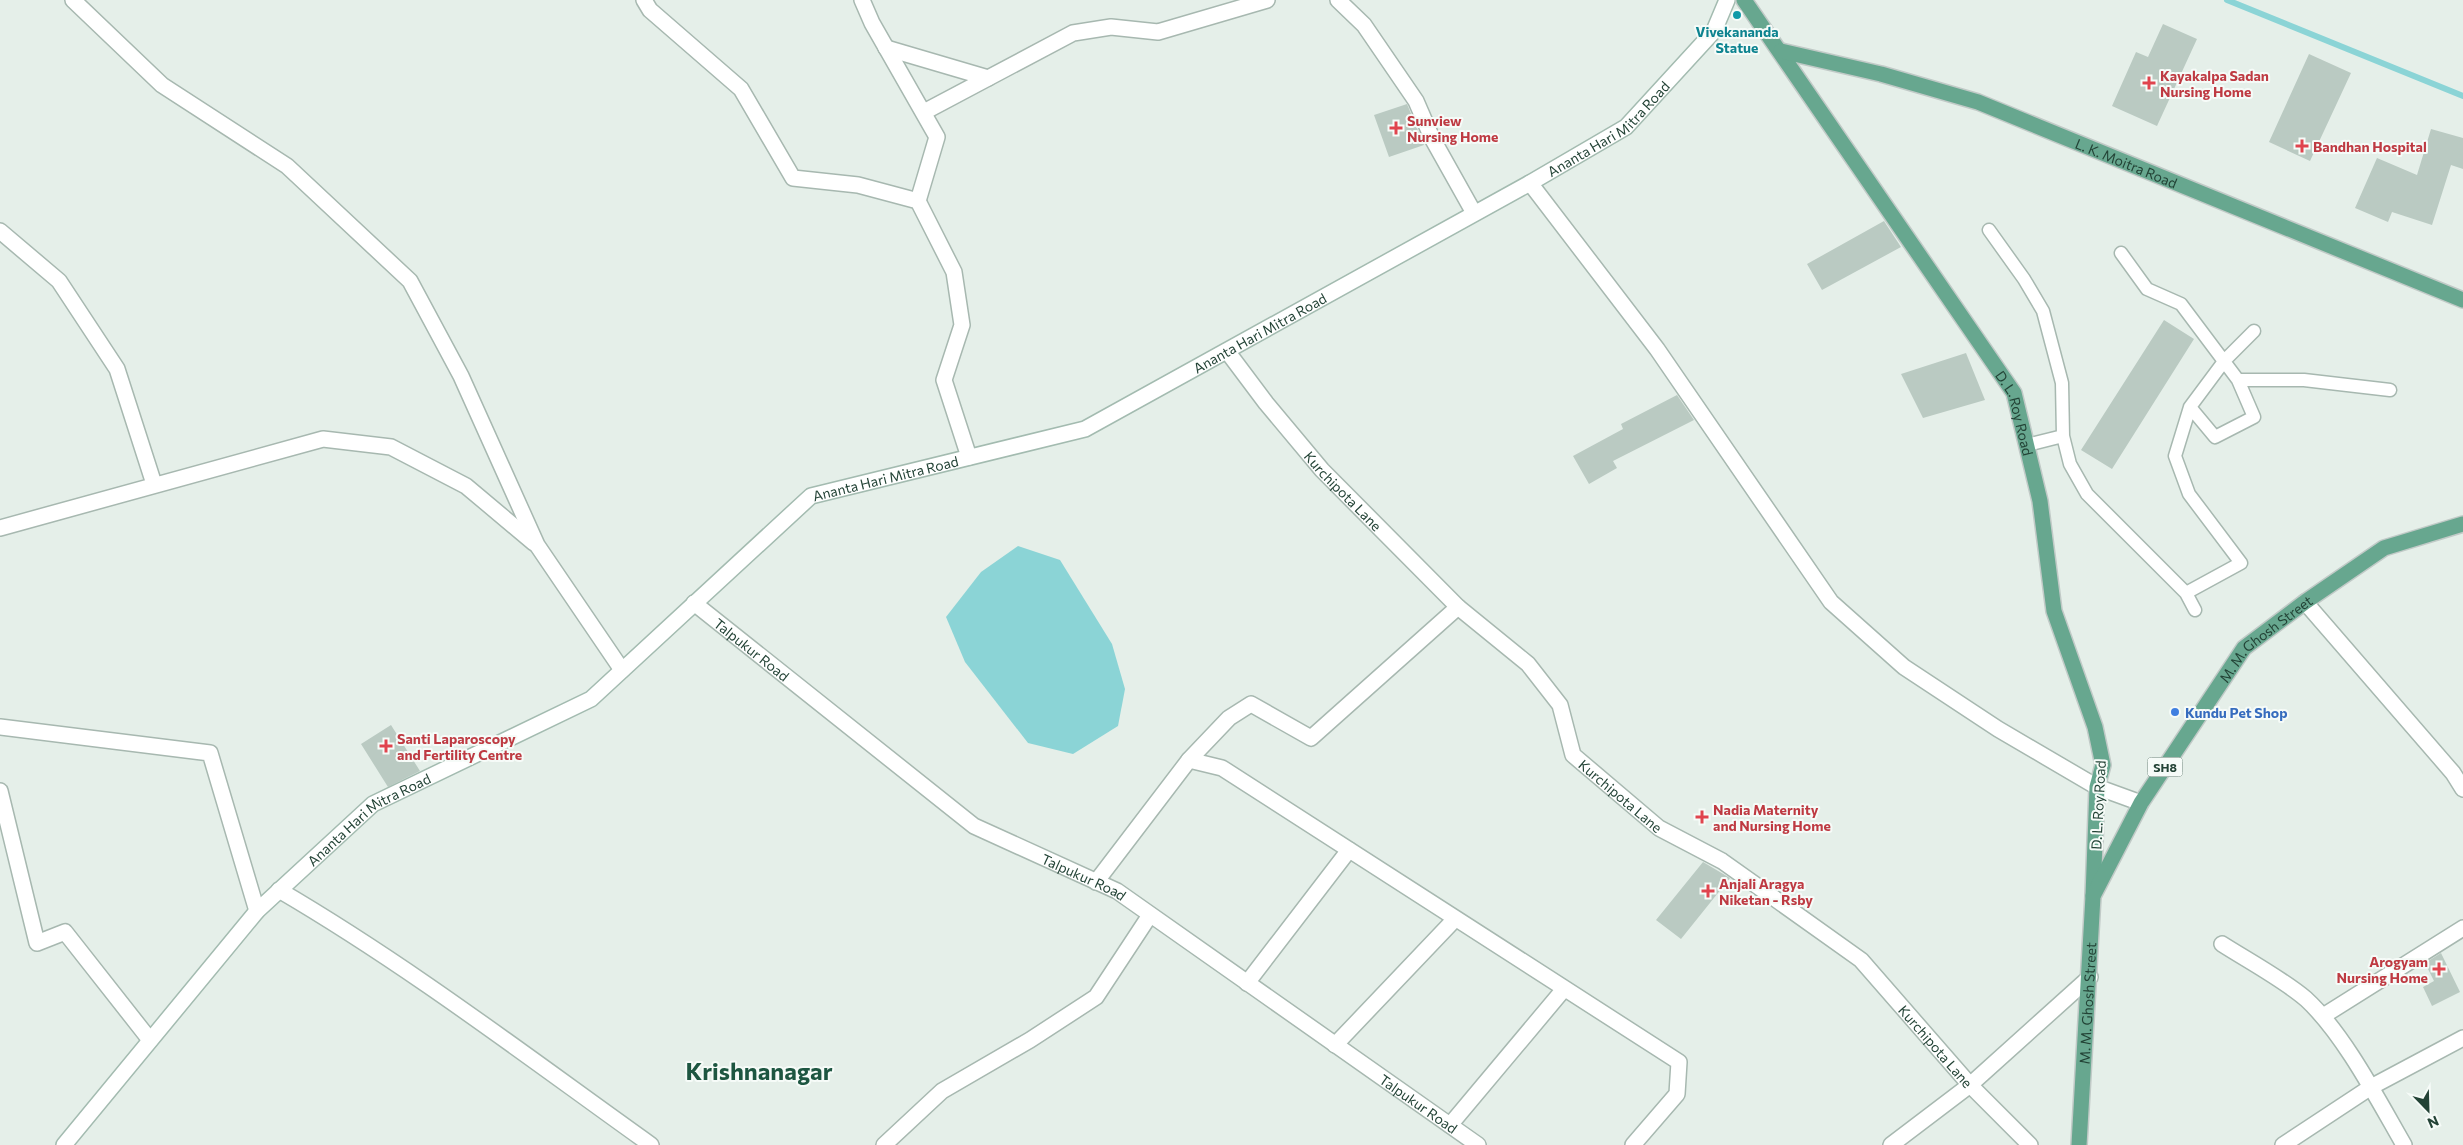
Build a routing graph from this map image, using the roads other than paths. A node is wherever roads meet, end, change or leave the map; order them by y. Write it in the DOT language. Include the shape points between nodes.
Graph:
graph roads {
  1 [pos="73,0"];
  2 [pos="644,0"];
  3 [pos="862,0"];
  4 [pos="1267,0"];
  5 [pos="1338,0"];
  6 [pos="1727,0"];
  7 [pos="1744,0"];
  8 [pos="886,48"];
  9 [pos="1781,51"];
  10 [pos="988,78"];
  11 [pos="924,112"];
  12 [pos="1530,183"];
  13 [pos="918,201"];
  14 [pos="1474,213"];
  15 [pos="1989,230"];
  16 [pos="0,231"];
  17 [pos="2121,253"];
  18 [pos="2463,300"];
  19 [pos="2254,331"];
  20 [pos="1227,350"];
  21 [pos="2225,360"];
  22 [pos="2238,380"];
  23 [pos="2390,390"];
  24 [pos="2190,407"];
  25 [pos="2064,436"];
  26 [pos="2027,445"];
  27 [pos="969,457"];
  28 [pos="154,484"];
  29 [pos="2463,524"];
  30 [pos="0,528"];
  31 [pos="537,545"];
  32 [pos="2186,593"];
  33 [pos="2305,602"];
  34 [pos="694,603"];
  35 [pos="1458,607"];
  36 [pos="2195,610"];
  37 [pos="622,670"];
  38 [pos="0,727"];
  39 [pos="1188,760"];
  40 [pos="2097,787"];
  41 [pos="2463,789"];
  42 [pos="0,790"];
  43 [pos="2141,803"];
  44 [pos="1349,850"];
  45 [pos="1096,882"];
  46 [pos="279,890"];
  47 [pos="2093,896"];
  48 [pos="257,911"];
  49 [pos="1150,915"];
  50 [pos="1456,919"];
  51 [pos="2463,928"];
  52 [pos="2222,944"];
  53 [pos="2090,976"];
  54 [pos="1247,983"];
  55 [pos="1564,989"];
  56 [pos="2323,1016"];
  57 [pos="2463,1038"];
  58 [pos="150,1040"];
  59 [pos="1335,1045"];
  60 [pos="1970,1086"];
  61 [pos="2371,1087"];
  62 [pos="1450,1125"];
  63 [pos="64,1145"];
  64 [pos="651,1145"];
  65 [pos="884,1145"];
  66 [pos="1478,1145"];
  67 [pos="1633,1145"];
  68 [pos="1891,1145"];
  69 [pos="2030,1145"];
  70 [pos="2079,1145"];
  71 [pos="2283,1145"];
  72 [pos="2404,1145"];
  1 -- 31 [label="street" via="162,85 287,166 410,281 461,376"];
  2 -- 13 [label="street" via="650,10 741,88 793,178 858,185"];
  3 -- 8 [label="street"];
  4 -- 10 [label="street" via="1158,32 1111,27 1073,33"];
  5 -- 14 [label="street" via="1364,25 1416,101 1432,138"];
  6 -- 12 [label="street, Ananta Hari Mitra Road" via="1714,31 1626,126"];
  7 -- 9 [label="main road, D. L. Roy Road"];
  8 -- 10 [label="street"];
  8 -- 11 [label="street"];
  9 -- 18 [label="main road, L. K. Moitra Road" via="1881,74 1978,102"];
  9 -- 26 [label="main road, D. L. Roy Road" via="2014,393"];
  10 -- 11 [label="street"];
  11 -- 13 [label="street" via="937,137"];
  12 -- 14 [label="street, Ananta Hari Mitra Road"];
  12 -- 40 [label="street" via="1657,349 1831,602 1904,667"];
  13 -- 27 [label="street" via="954,272 962,325 944,380"];
  14 -- 20 [label="street, Ananta Hari Mitra Road"];
  15 -- 25 [label="lane" via="2043,311 2062,383"];
  16 -- 28 [label="street" via="59,281 117,369"];
  17 -- 21 [label="lane" via="2148,289 2181,304"];
  19 -- 21 [label="lane"];
  20 -- 27 [label="street, Ananta Hari Mitra Road" via="1085,429"];
  20 -- 35 [label="street, Kurchipota Lane" via="1322,470"];
  21 -- 22 [label="lane"];
  21 -- 24 [label="lane"];
  22 -- 23 [label="lane" via="2304,380"];
  22 -- 24 [label="lane" via="2254,417 2215,438"];
  24 -- 32 [label="lane" via="2175,456 2189,494 2241,564"];
  25 -- 26 [label="lane"];
  25 -- 32 [label="lane" via="2070,464 2087,494"];
  26 -- 40 [label="main road, D. L. Roy Road" via="2040,501 2054,611 2095,727 2103,765"];
  27 -- 34 [label="street, Ananta Hari Mitra Road" via="811,496"];
  28 -- 30 [label="street"];
  28 -- 31 [label="street" via="323,439 391,447 466,486"];
  29 -- 33 [label="main road, M. M. Ghosh Street / SH8" via="2384,548"];
  31 -- 37 [label="street"];
  32 -- 36 [label="lane"];
  33 -- 41 [label="street" via="2453,773"];
  33 -- 43 [label="main road, M. M. Ghosh Street / SH8" via="2244,648"];
  34 -- 37 [label="street, Ananta Hari Mitra Road"];
  34 -- 45 [label="street, Talpukur Road" via="974,826"];
  35 -- 39 [label="street" via="1311,738 1251,704 1229,718"];
  35 -- 60 [label="street, Kurchipota Lane" via="1528,664 1560,705 1573,755 1659,828 1722,860 1860,960"];
  37 -- 46 [label="street, Ananta Hari Mitra Road" via="591,699 372,804"];
  38 -- 48 [label="street" via="210,753"];
  39 -- 44 [label="street" via="1222,768"];
  39 -- 45 [label="street"];
  40 -- 43 [label="street"];
  40 -- 47 [label="main road, D. L. Roy Road"];
  42 -- 58 [label="street" via="37,943 65,932"];
  43 -- 47 [label="main road, M. M. Ghosh Street / SH8"];
  44 -- 50 [label="street"];
  44 -- 54 [label="street"];
  45 -- 49 [label="street, Talpukur Road" via="1117,891"];
  46 -- 48 [label="street, Ananta Hari Mitra Road"];
  46 -- 64 [label="street" via="316,911 442,996"];
  47 -- 53 [label="main road, M. M. Ghosh Street / SH8"];
  48 -- 58 [label="street, Ananta Hari Mitra Road"];
  49 -- 54 [label="street, Talpukur Road"];
  49 -- 65 [label="street" via="1096,997 942,1091"];
  50 -- 55 [label="street"];
  50 -- 59 [label="street"];
  51 -- 56 [label="street"];
  52 -- 56 [label="street" via="2304,997"];
  53 -- 60 [label="street"];
  53 -- 70 [label="main road, M. M. Ghosh Street / SH8"];
  54 -- 59 [label="street, Talpukur Road"];
  55 -- 62 [label="street"];
  55 -- 67 [label="street" via="1679,1062 1676,1094"];
  56 -- 61 [label="street"];
  57 -- 61 [label="street"];
  58 -- 63 [label="street, Ananta Hari Mitra Road"];
  59 -- 62 [label="street, Talpukur Road"];
  60 -- 68 [label="street"];
  60 -- 69 [label="street, Kurchipota Lane"];
  61 -- 71 [label="street"];
  61 -- 72 [label="street"];
  62 -- 66 [label="street, Talpukur Road"];
}
